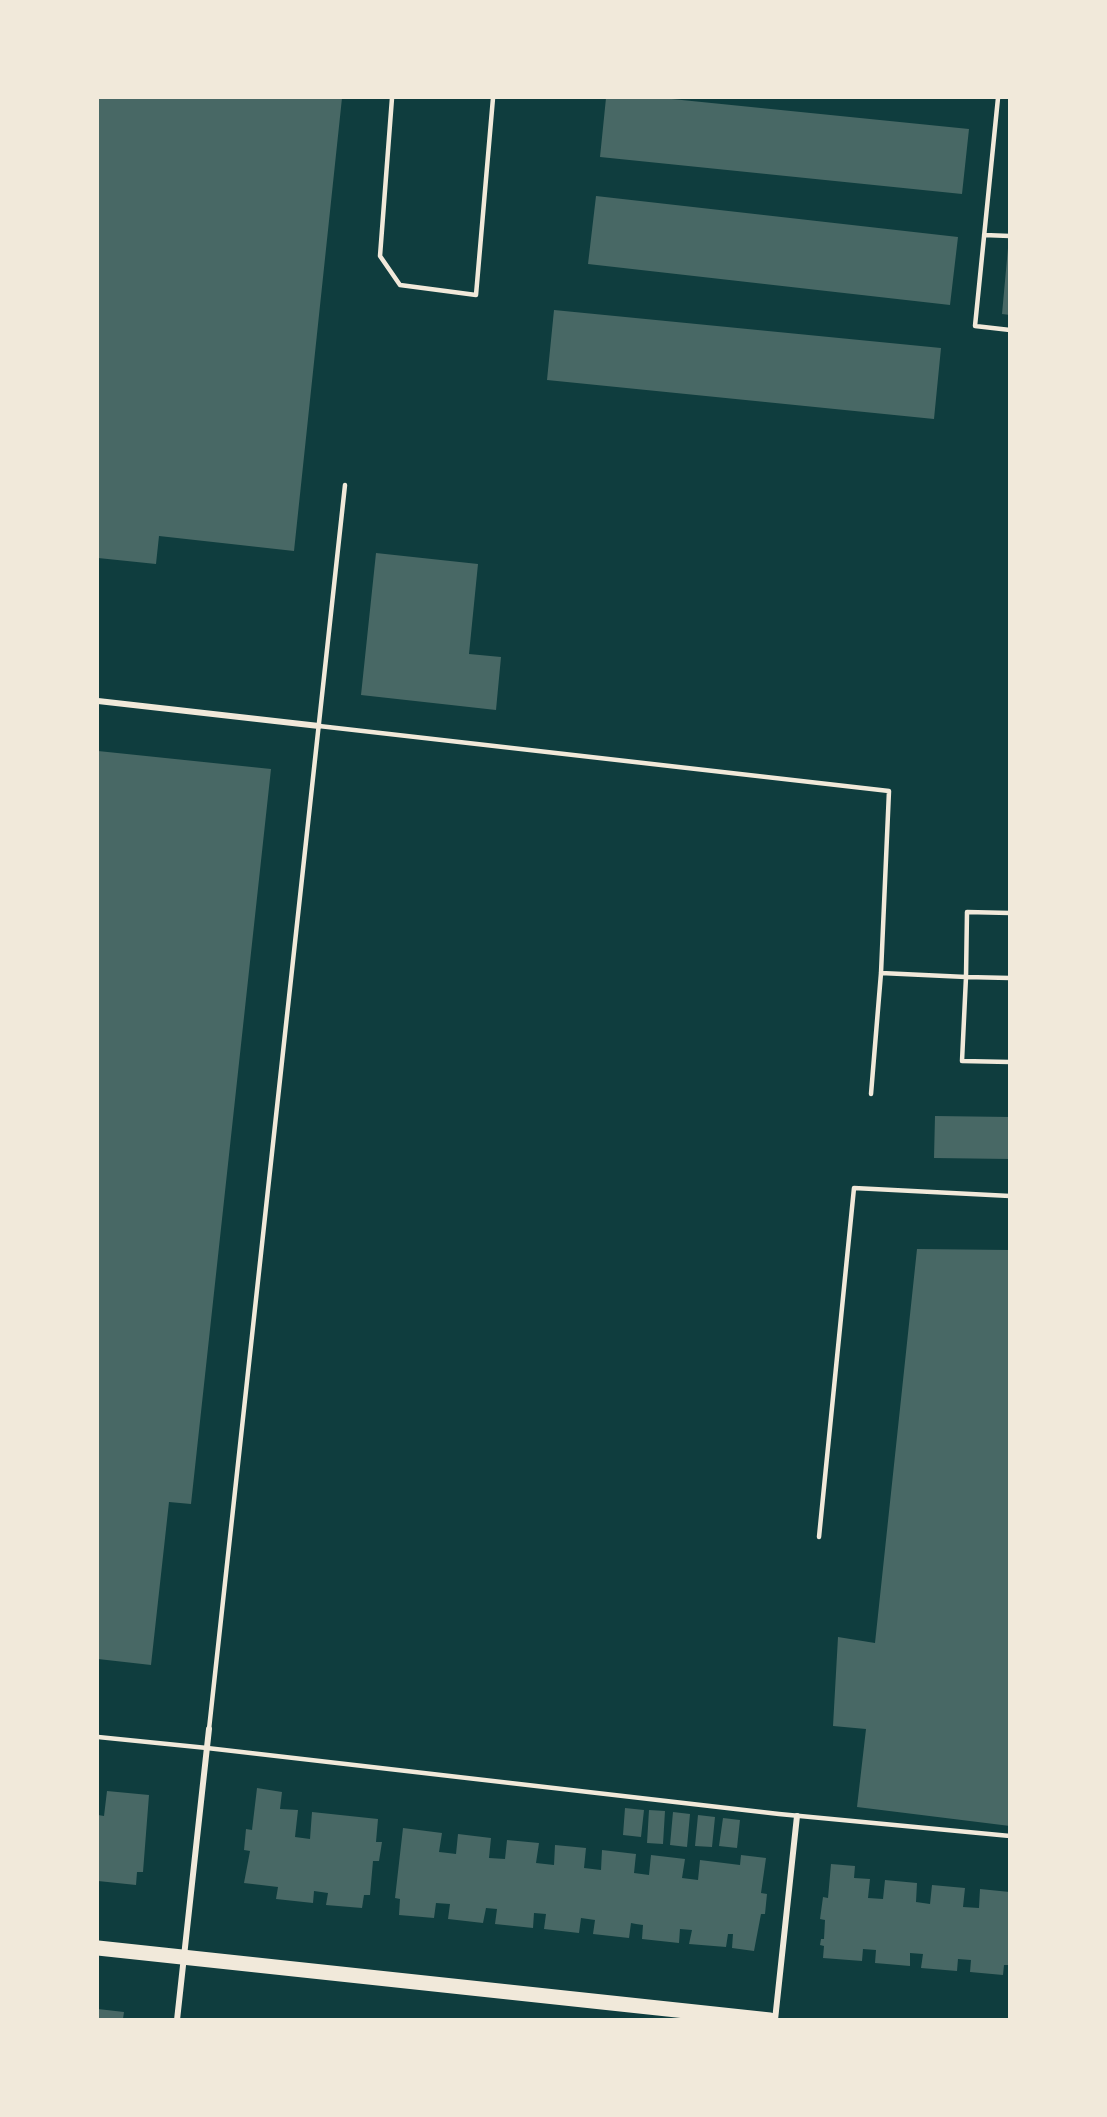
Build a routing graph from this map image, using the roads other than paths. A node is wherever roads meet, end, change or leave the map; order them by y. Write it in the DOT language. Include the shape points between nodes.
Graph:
graph roads {
  1 [pos="392,98"];
  2 [pos="493,98"];
  3 [pos="998,98"];
  4 [pos="984,235"];
  5 [pos="1010,236"];
  6 [pos="1010,330"];
  7 [pos="345,485"];
  8 [pos="98,701"];
  9 [pos="319,726"];
  10 [pos="1010,913"];
  11 [pos="881,973"];
  12 [pos="966,977"];
  13 [pos="1010,978"];
  14 [pos="1010,1062"];
  15 [pos="871,1094"];
  16 [pos="1010,1196"];
  17 [pos="819,1538"];
  18 [pos="209,1729"];
  19 [pos="98,1737"];
  20 [pos="207,1748"];
  21 [pos="797,1816"];
  22 [pos="1010,1836"];
  23 [pos="98,1948"];
  24 [pos="184,1958"];
  25 [pos="177,2019"];
  26 [pos="770,2019"];
  27 [pos="775,2019"];
  1 -- 2 [label="lane" via="380,256 400,285 476,295"];
  3 -- 4 [label="lane"];
  4 -- 5 [label="lane"];
  4 -- 6 [label="lane" via="975,326"];
  7 -- 9 [label="lane"];
  8 -- 9 [label="street"];
  9 -- 11 [label="lane" via="889,791"];
  9 -- 18 [label="lane"];
  10 -- 12 [label="lane" via="967,912"];
  11 -- 12 [label="lane"];
  11 -- 15 [label="lane"];
  12 -- 13 [label="lane"];
  12 -- 14 [label="lane" via="962,1061"];
  16 -- 17 [label="lane" via="854,1188"];
  18 -- 20 [label="street"];
  19 -- 20 [label="lane"];
  20 -- 21 [label="lane"];
  20 -- 24 [label="street"];
  21 -- 22 [label="lane"];
  21 -- 27 [label="street"];
  23 -- 24 [label="main road"];
  24 -- 25 [label="street"];
  24 -- 26 [label="main road"];
}
